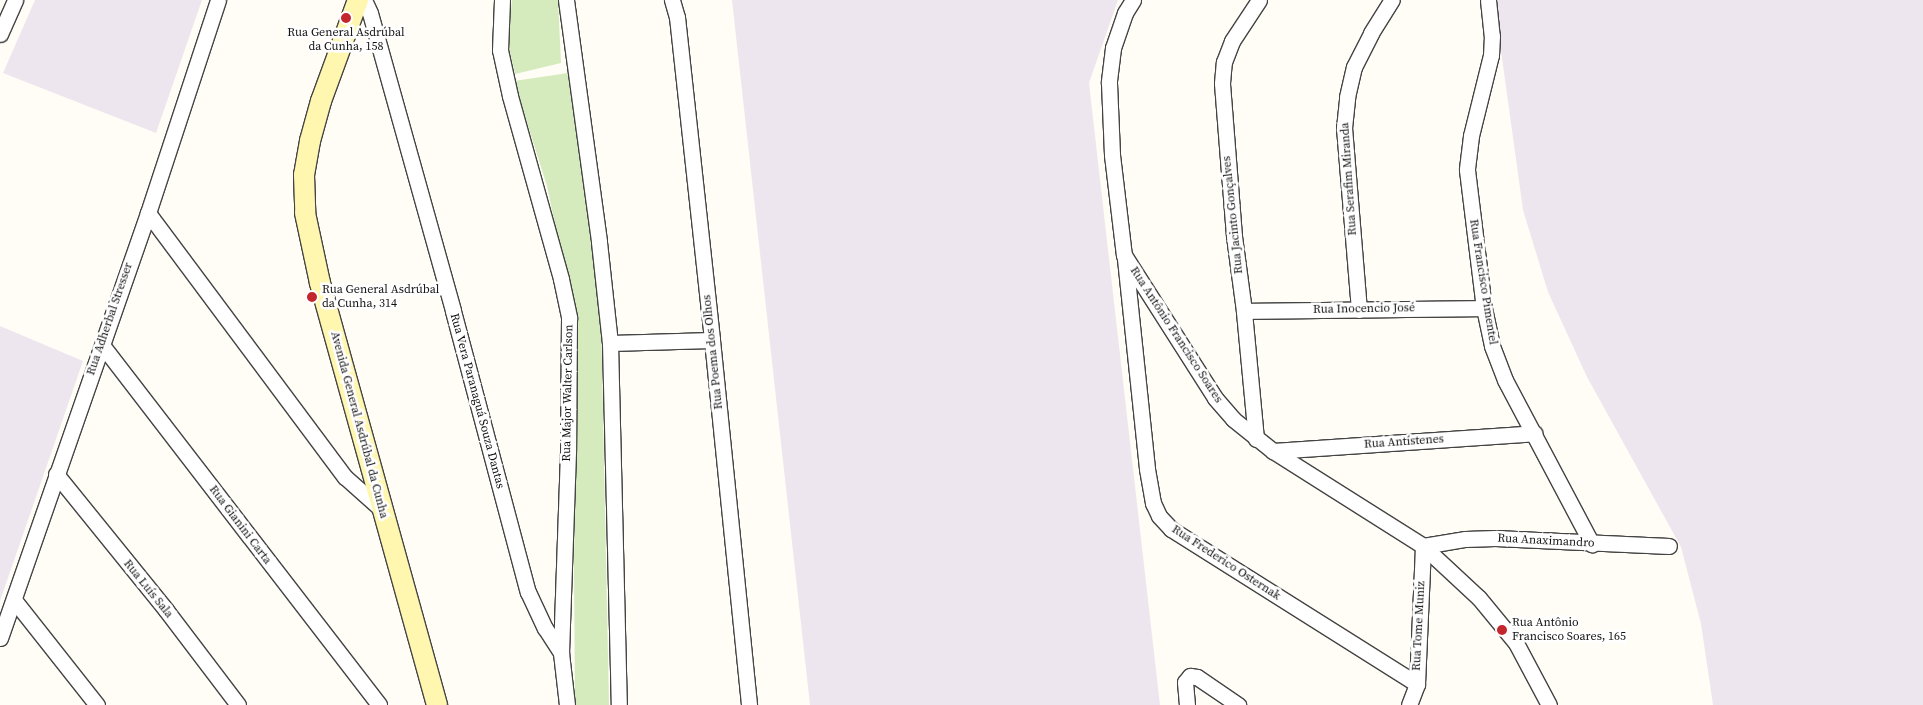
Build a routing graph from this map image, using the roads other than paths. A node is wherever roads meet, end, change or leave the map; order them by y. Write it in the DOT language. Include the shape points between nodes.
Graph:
graph roads {
  1 [pos="15,0"];
  2 [pos="218,0"];
  3 [pos="358,0"];
  4 [pos="364,0"];
  5 [pos="502,0"];
  6 [pos="566,0"];
  7 [pos="672,0"];
  8 [pos="1133,0"];
  9 [pos="1259,0"];
  10 [pos="1392,0"];
  11 [pos="1488,0"];
  12 [pos="0,34"];
  13 [pos="148,213"];
  14 [pos="1124,255"];
  15 [pos="1484,308"];
  16 [pos="1358,310"];
  17 [pos="1244,311"];
  18 [pos="712,340"];
  19 [pos="610,343"];
  20 [pos="102,344"];
  21 [pos="1534,433"];
  22 [pos="1256,439"];
  23 [pos="1273,451"];
  24 [pos="56,474"];
  25 [pos="381,509"];
  26 [pos="1592,544"];
  27 [pos="1423,546"];
  28 [pos="1669,546"];
  29 [pos="14,600"];
  30 [pos="0,638"];
  31 [pos="561,653"];
  32 [pos="1417,684"];
  33 [pos="1548,704"];
  34 [pos="97,705"];
  35 [pos="238,705"];
  36 [pos="379,705"];
  37 [pos="437,705"];
  38 [pos="567,705"];
  39 [pos="620,705"];
  40 [pos="749,705"];
  41 [pos="1186,705"];
  42 [pos="1238,705"];
  43 [pos="1409,705"];
  1 -- 12 [label="street"];
  2 -- 13 [label="street, Rua Adherbal Stresser"];
  3 -- 25 [label="street, Avenida General Asdrúbal da Cunha" via="320,101 310,141 304,175 305,213 320,283"];
  4 -- 31 [label="street, Rua Vera Paranaguá Souza Dantas" via="453,311 528,592"];
  5 -- 31 [label="street, Rua Major Walter Carlson" via="500,50 569,318"];
  6 -- 19 [label="street"];
  7 -- 18 [label="street, Rua Poema dos Olhos" via="677,17"];
  8 -- 14 [label="street, Rua Antônio Francisco Soares" via="1113,48 1109,83 1112,155"];
  9 -- 17 [label="street, Rua Jacinto Gonçalves" via="1232,41 1224,62 1222,83 1234,236"];
  10 -- 16 [label="street, Rua Serafim Miranda" via="1354,67 1347,97 1344,128"];
  11 -- 15 [label="street, Rua Francisco Pimentel" via="1491,55 1470,136 1467,170"];
  13 -- 20 [label="street, Rua Adherbal Stresser"];
  13 -- 25 [label="street" via="345,477"];
  14 -- 22 [label="street, Rua Antônio Francisco Soares" via="1215,398"];
  14 -- 32 [label="street, Rua Frederico Osternak" via="1147,469 1153,503 1159,516 1171,529"];
  15 -- 16 [label="street, Rua Inocencio José"];
  15 -- 21 [label="street, Rua Francisco Pimentel" via="1492,346 1505,380"];
  16 -- 17 [label="street, Rua Inocencio José"];
  17 -- 22 [label="street, Rua Jacinto Gonçalves"];
  18 -- 19 [label="street"];
  18 -- 40 [label="street, Rua Poema dos Olhos"];
  19 -- 39 [label="street"];
  20 -- 24 [label="street, Rua Adherbal Stresser"];
  20 -- 36 [label="street, Rua Gianini Carta"];
  21 -- 23 [label="street, Rua Antístenes"];
  21 -- 26 [label="street, Rua Francisco Pimentel"];
  22 -- 23 [label="street, Rua Antônio Francisco Soares"];
  23 -- 27 [label="street, Rua Antônio Francisco Soares"];
  24 -- 29 [label="street, Rua Adherbal Stresser"];
  24 -- 35 [label="street, Rua Luís Sala"];
  25 -- 37 [label="street, Avenida General Asdrúbal da Cunha"];
  26 -- 27 [label="street, Rua Anaximandro" via="1496,538"];
  26 -- 28 [label="street, Rua Anaximandro"];
  27 -- 32 [label="street, Rua Tome Muniz"];
  27 -- 33 [label="street, Rua Antônio Francisco Soares" via="1479,598 1516,643"];
  29 -- 30 [label="street, Rua Adherbal Stresser"];
  29 -- 34 [label="street"];
  31 -- 38 [label="street, Rua Major Walter Carlson"];
  32 -- 43 [label="street, Rua Tome Muniz"];
  41 -- 42 [label="street" via="1185,682 1190,676"];
}
